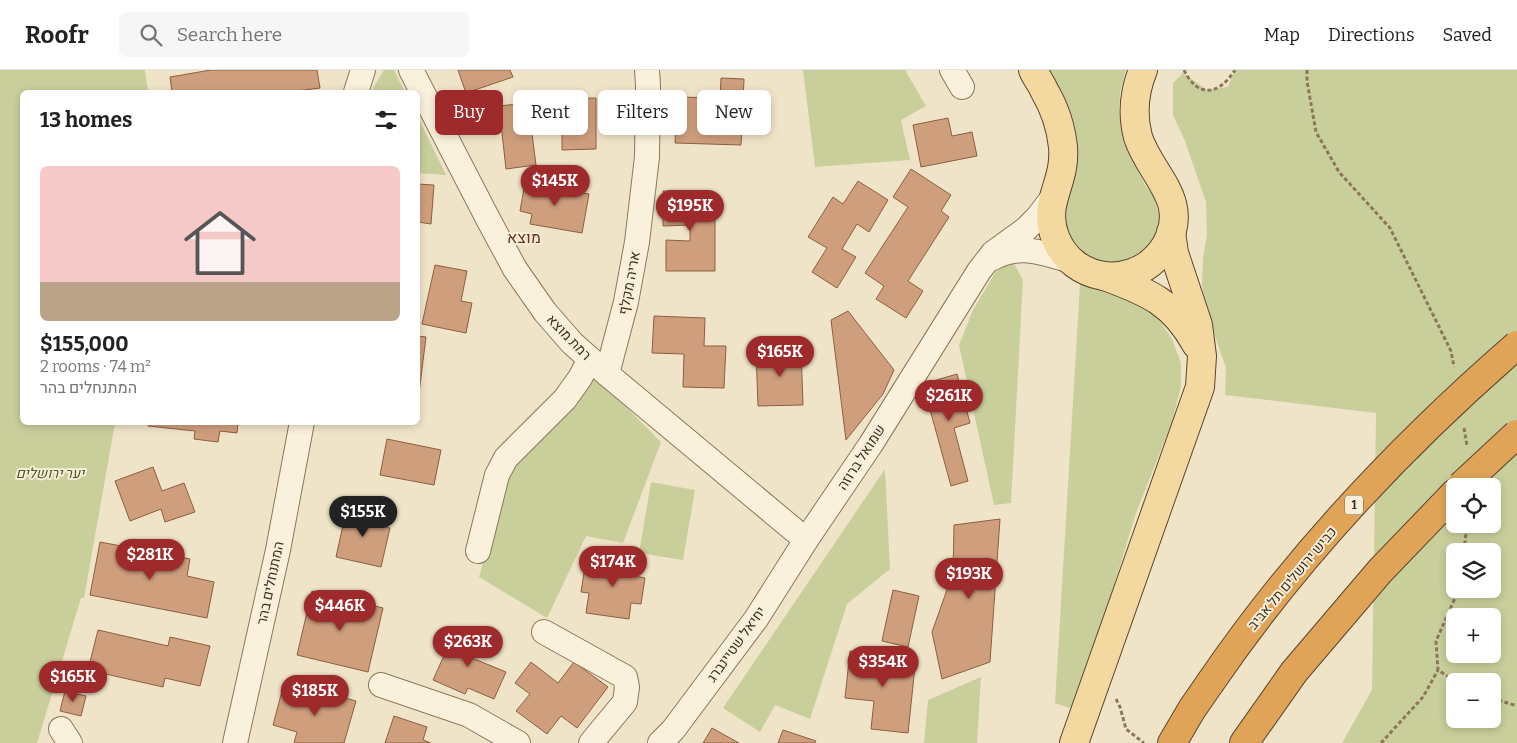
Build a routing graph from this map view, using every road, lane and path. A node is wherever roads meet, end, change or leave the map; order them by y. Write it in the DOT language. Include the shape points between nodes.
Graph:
graph roads {
  1 [pos="363,70"];
  2 [pos="411,70"];
  3 [pos="647,70"];
  4 [pos="1033,70"];
  5 [pos="1143,70"];
  6 [pos="1184,70"];
  7 [pos="1235,70"];
  8 [pos="1306,70"];
  9 [pos="357,90"];
  10 [pos="1057,191"];
  11 [pos="1171,232"];
  12 [pos="1071,261"];
  13 [pos="979,271"];
  14 [pos="1105,276"];
  15 [pos="1517,345"];
  16 [pos="1202,356"];
  17 [pos="590,359"];
  18 [pos="1455,370"];
  19 [pos="607,374"];
  20 [pos="301,425"];
  21 [pos="1464,425"];
  22 [pos="1517,434"];
  23 [pos="1468,452"];
  24 [pos="1470,478"];
  25 [pos="1446,501"];
  26 [pos="806,540"];
  27 [pos="478,552"];
  28 [pos="1455,598"];
  29 [pos="544,632"];
  30 [pos="1438,670"];
  31 [pos="1099,671"];
  32 [pos="1446,675"];
  33 [pos="381,685"];
  34 [pos="1501,701"];
  35 [pos="1517,706"];
  36 [pos="235,743"];
  37 [pos="518,743"];
  38 [pos="591,743"];
  39 [pos="660,743"];
  40 [pos="1074,743"];
  41 [pos="1144,743"];
  42 [pos="1172,743"];
  43 [pos="1244,743"];
  44 [pos="1381,743"];
  1 -- 9 [label="street"];
  2 -- 17 [label="street, רמת מוצא" via="515,269 545,312"];
  3 -- 19 [label="street, אריה מקלף" via="647,157 637,242 626,302"];
  4 -- 10 [label="main road" via="1059,124 1063,160"];
  5 -- 11 [label="main road" via="1134,115 1146,155 1170,195 1174,214"];
  6 -- 7 [label="path" via="1193,85 1202,90 1223,84"];
  8 -- 18 [label="path" via="1316,132 1338,172 1390,228 1451,351"];
  10 -- 12 [label="main road" via="1052,208 1052,227 1059,246"];
  10 -- 13 [label="street, שמואל ברוזה" via="1038,217 993,253"];
  11 -- 14 [label="main road" via="1163,250 1146,266 1124,276"];
  11 -- 16 [label="main road" via="1174,253 1198,325"];
  12 -- 13 [label="street, שמואל ברוזה" via="1035,251 1017,250 994,257"];
  12 -- 14 [label="main road" via="1087,271"];
  13 -- 26 [label="street, שמואל ברוזה" via="871,444"];
  14 -- 16 [label="main road" via="1147,293 1171,310 1189,330"];
  15 -- 42 [label="highway, כביש ירושלים תל אביב / 1, bridge" via="1400,453 1301,562 1232,650"];
  16 -- 31 [label="main road" via="1200,387"];
  17 -- 19 [label="street, רמת מוצא"];
  17 -- 27 [label="street" via="565,399 506,458 497,475"];
  19 -- 26 [label="street, רמת מוצא"];
  20 -- 36 [label="street, המתנחלים בהר" via="278,550"];
  21 -- 23 [label="path"];
  22 -- 24 [label="highway, bridge"];
  25 -- 43 [label="highway" via="1380,571 1294,672"];
  26 -- 39 [label="street, יחיאל שטיינברג" via="756,618"];
  28 -- 30 [label="path" via="1436,641"];
  29 -- 38 [label="street" via="625,677 625,702"];
  30 -- 32 [label="path"];
  30 -- 44 [label="path" via="1423,697"];
  31 -- 40 [label="main road"];
  31 -- 41 [label="path" via="1120,707 1126,729"];
  33 -- 37 [label="street" via="468,715"];
  34 -- 35 [label="path"];
}
